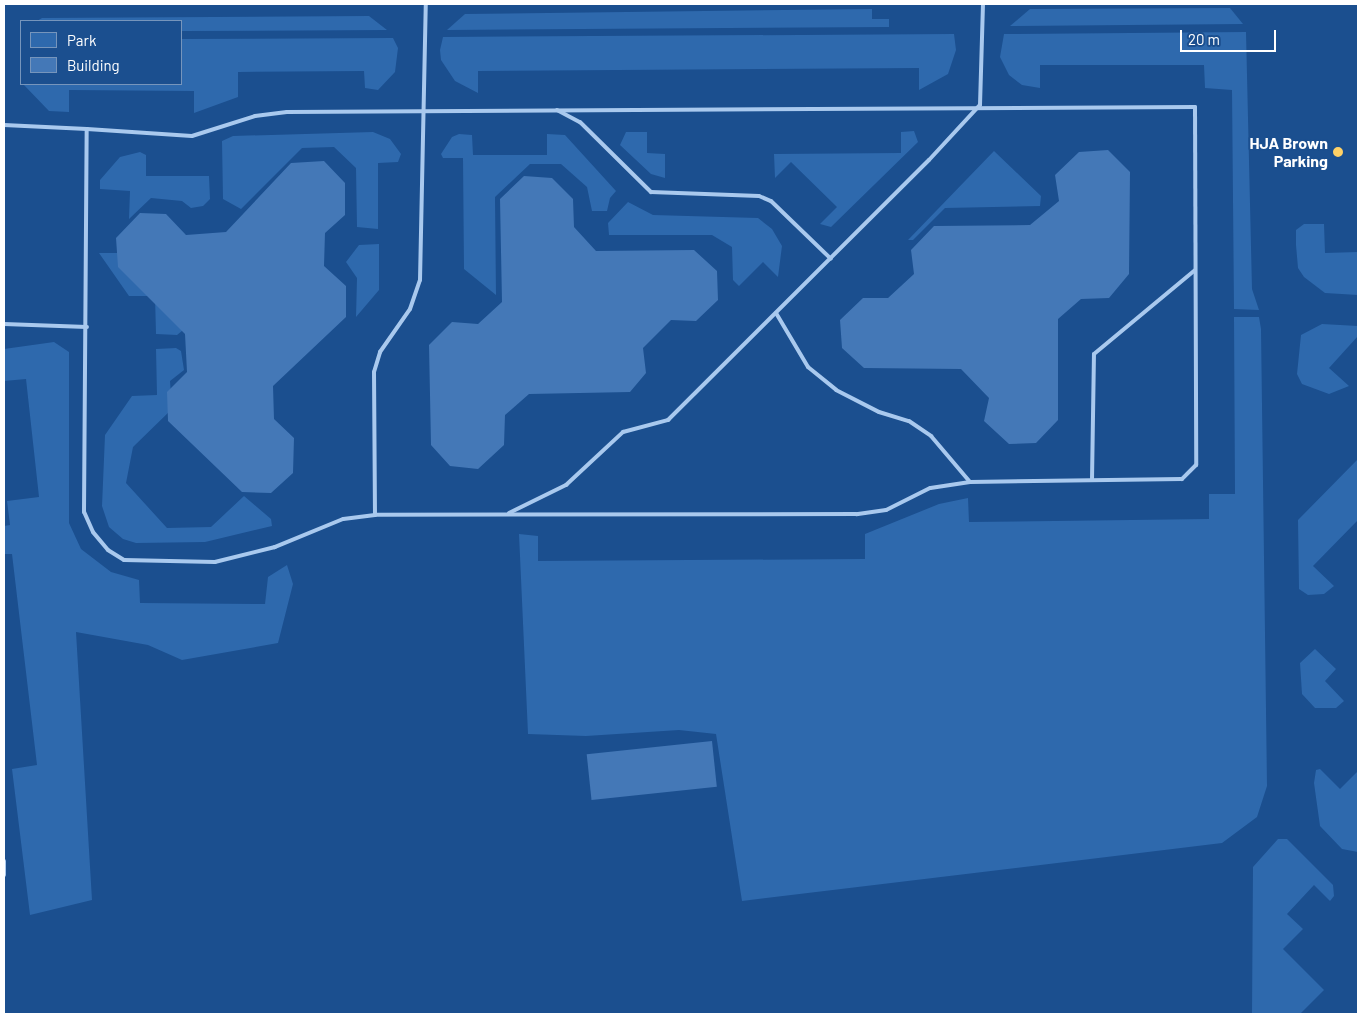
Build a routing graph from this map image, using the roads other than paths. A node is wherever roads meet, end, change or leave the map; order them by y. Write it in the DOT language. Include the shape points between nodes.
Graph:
graph roads {
  1 [pos="426,4"];
  2 [pos="983,4"];
  3 [pos="980,105"];
  4 [pos="426,109"];
  5 [pos="555,110"];
  6 [pos="4,125"];
  7 [pos="87,129"];
  8 [pos="831,258"];
  9 [pos="1195,270"];
  10 [pos="776,313"];
  11 [pos="4,324"];
  12 [pos="87,327"];
  13 [pos="1092,480"];
  14 [pos="970,482"];
  15 [pos="507,514"];
  16 [pos="375,516"];
  17 [pos="4,860"];
  18 [pos="4,875"];
  1 -- 4 [label="lane"];
  2 -- 3 [label="lane"];
  3 -- 5 [label="lane"];
  3 -- 8 [label="lane"];
  3 -- 9 [label="lane" via="1195,106"];
  4 -- 5 [label="lane"];
  4 -- 7 [label="lane" via="287,112 255,116 192,136"];
  4 -- 16 [label="lane" via="420,280 410,309 380,352 374,372"];
  5 -- 8 [label="lane" via="580,122 651,192 759,196 771,201"];
  6 -- 7 [label="lane"];
  7 -- 12 [label="lane"];
  8 -- 10 [label="lane"];
  9 -- 13 [label="lane" via="1094,354"];
  9 -- 13 [label="lane" via="1196,465 1182,479"];
  10 -- 14 [label="lane" via="808,367 836,390 879,412 909,421 931,436"];
  10 -- 15 [label="lane" via="668,420 624,432 566,485"];
  11 -- 12 [label="lane"];
  12 -- 16 [label="lane" via="84,512 93,532 108,550 124,560 215,562 275,547 343,519"];
  13 -- 14 [label="lane"];
  14 -- 15 [label="lane" via="930,488 886,510 856,514"];
  15 -- 16 [label="lane"];
  17 -- 18 [label="lane"];
}
